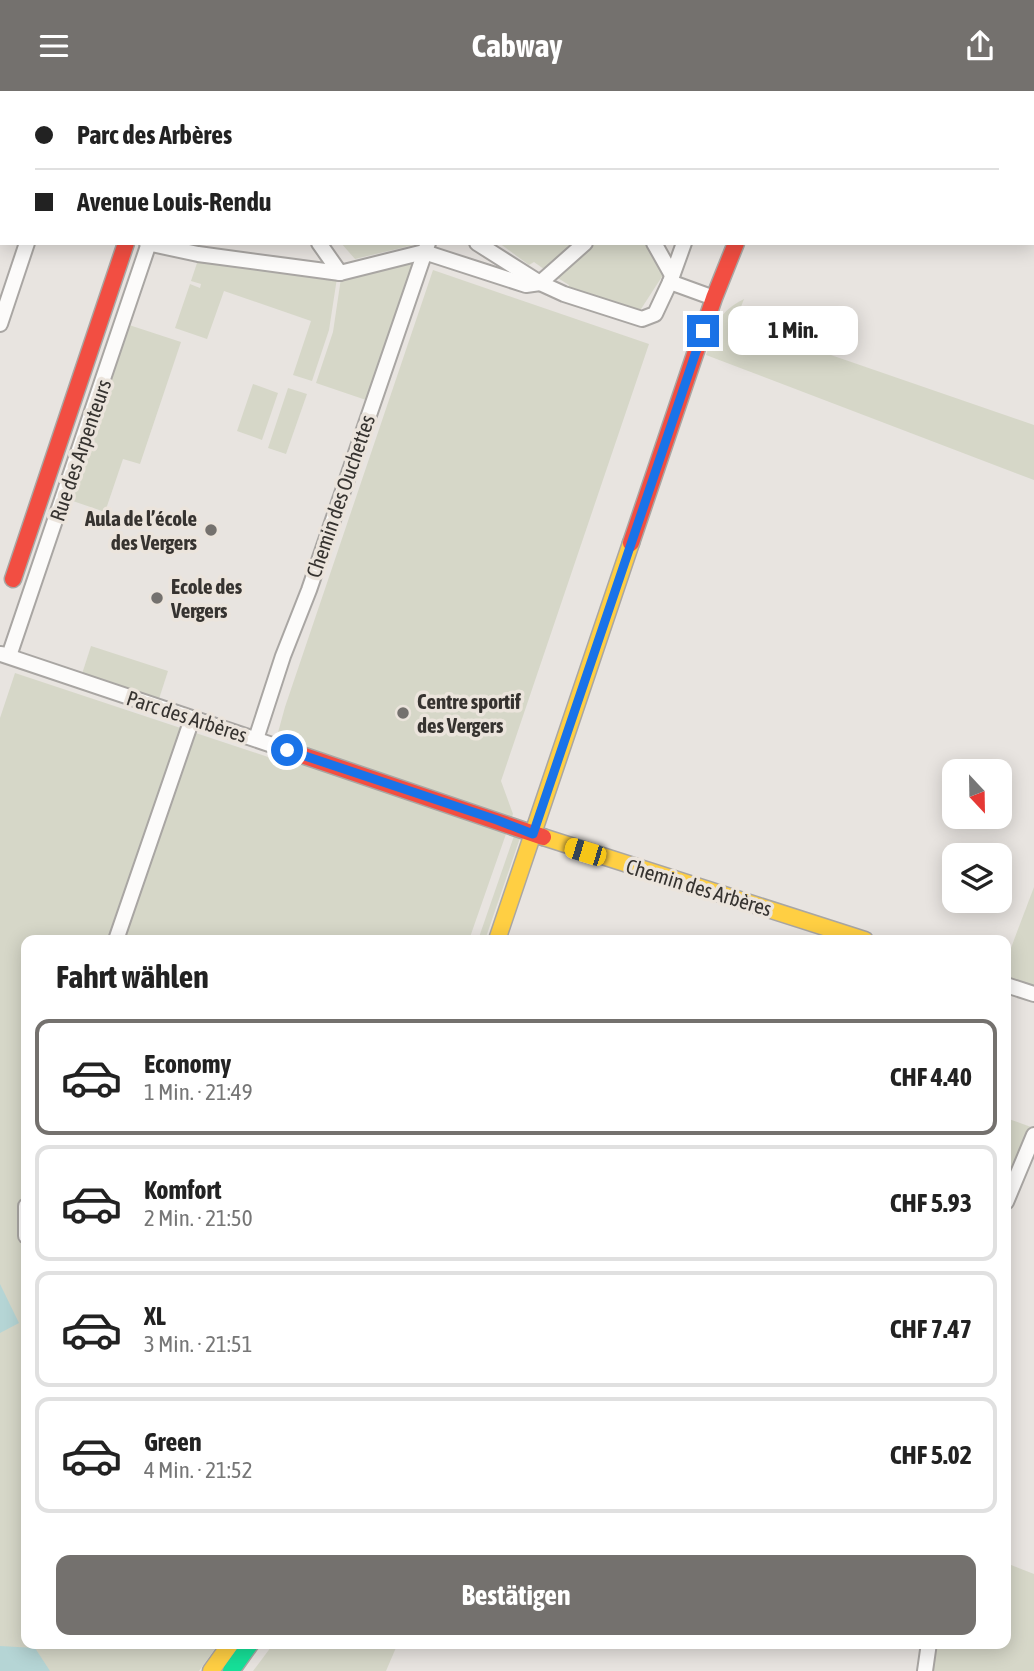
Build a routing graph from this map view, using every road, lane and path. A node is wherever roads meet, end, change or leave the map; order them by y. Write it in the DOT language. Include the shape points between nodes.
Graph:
graph roads {
  1 [pos="26,245"];
  2 [pos="125,245"];
  3 [pos="147,245"];
  4 [pos="157,245"];
  5 [pos="320,245"];
  6 [pos="480,245"];
  7 [pos="583,245"];
  8 [pos="655,245"];
  9 [pos="683,245"];
  10 [pos="735,245"];
  11 [pos="426,248"];
  12 [pos="340,273"];
  13 [pos="671,279"];
  14 [pos="540,283"];
  15 [pos="713,298"];
  16 [pos="0,324"];
  17 [pos="12,579"];
  18 [pos="5,655"];
  19 [pos="192,719"];
  20 [pos="256,739"];
  21 [pos="287,750"];
  22 [pos="533,834"];
  23 [pos="118,935"];
  24 [pos="499,935"];
  25 [pos="849,935"];
  26 [pos="1011,987"];
  27 [pos="1034,994"];
  28 [pos="1034,1135"];
  29 [pos="1011,1190"];
  30 [pos="227,1649"];
  31 [pos="247,1649"];
  32 [pos="928,1649"];
  33 [pos="211,1671"];
  34 [pos="232,1671"];
  35 [pos="925,1671"];
  1 -- 16 [label="street"];
  2 -- 17 [label="street, Rue des Arpenteurs"];
  3 -- 18 [label="street, Rue des Arpenteurs"];
  4 -- 12 [label="street"];
  5 -- 12 [label="street"];
  6 -- 14 [label="street"];
  7 -- 14 [label="street"];
  8 -- 13 [label="street"];
  9 -- 13 [label="street"];
  10 -- 15 [label="street"];
  11 -- 12 [label="street"];
  11 -- 14 [label="street" via="526,285"];
  11 -- 20 [label="street, Chemin des Ouchettes"];
  13 -- 14 [label="street" via="655,314 642,319"];
  13 -- 15 [label="street"];
  15 -- 22 [label="street"];
  18 -- 19 [label="street, Parc des Arbères"];
  19 -- 20 [label="street, Parc des Arbères"];
  19 -- 23 [label="street"];
  20 -- 21 [label="street, Parc des Arbères"];
  21 -- 22 [label="street, Parc des Arbères"];
  22 -- 24 [label="street"];
  22 -- 25 [label="street, Chemin des Arbères"];
  26 -- 27 [label="street"];
  28 -- 29 [label="street"];
  30 -- 33 [label="street"];
  31 -- 34 [label="street"];
  32 -- 35 [label="street"];
}
